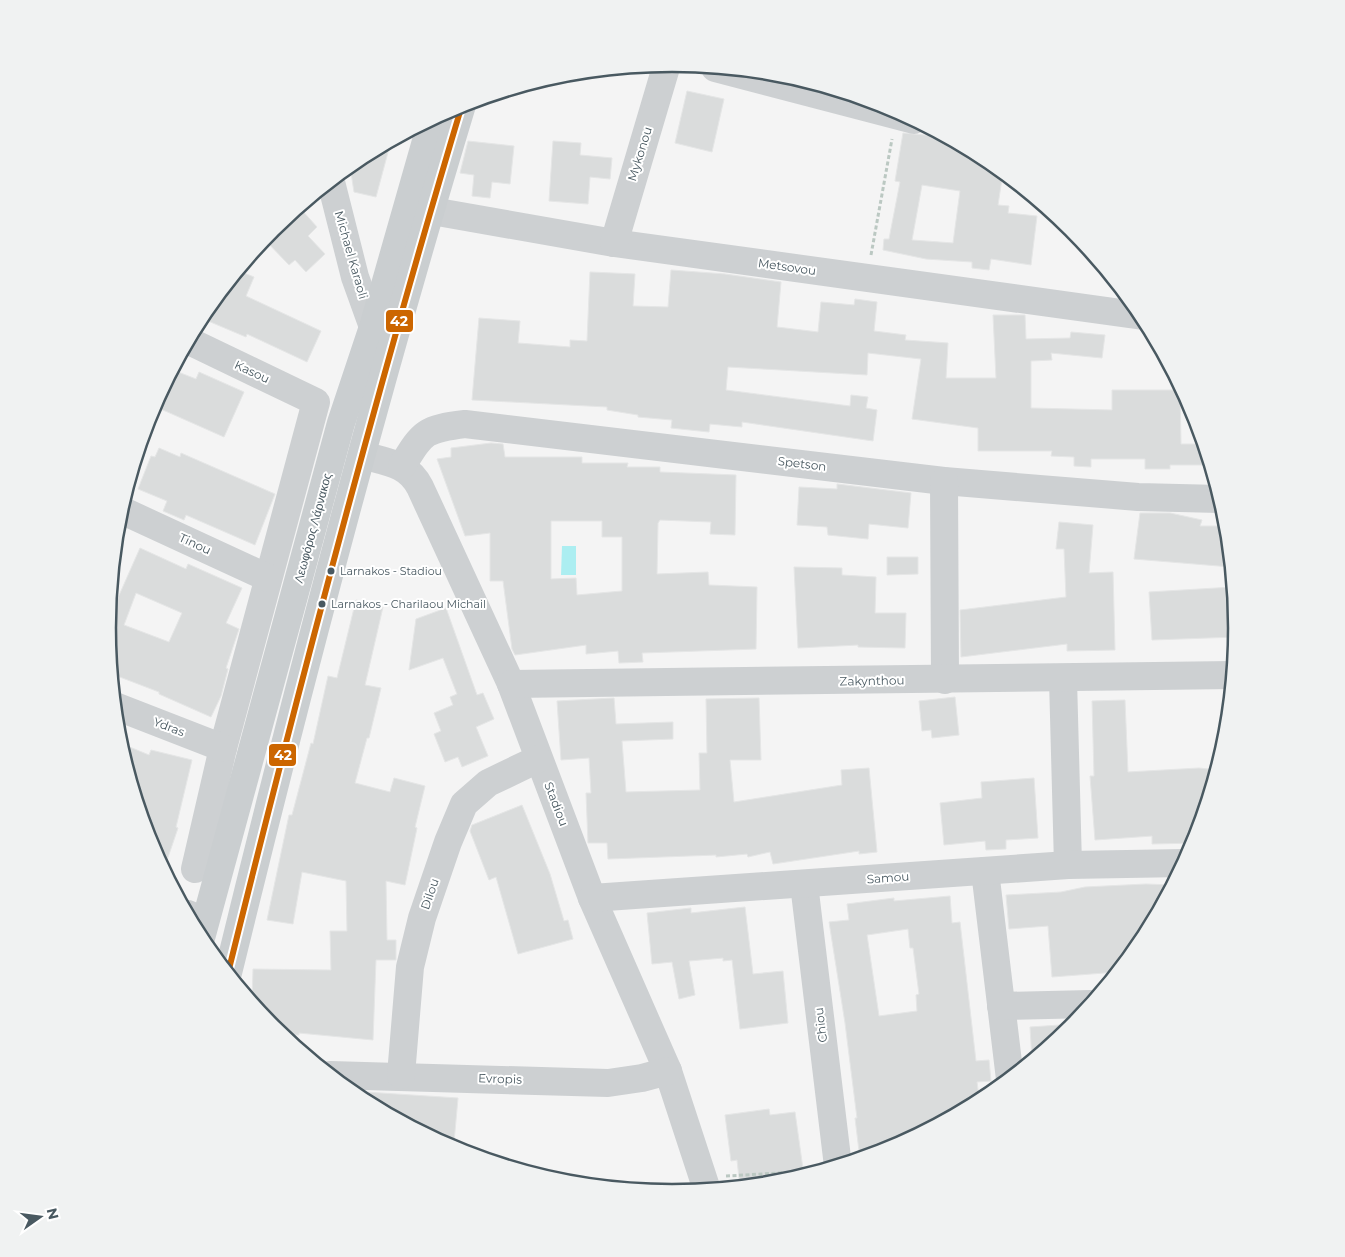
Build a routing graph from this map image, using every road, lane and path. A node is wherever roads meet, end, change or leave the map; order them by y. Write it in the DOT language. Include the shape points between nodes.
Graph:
graph roads {
  1 [pos="665,72"];
  2 [pos="756,79"];
  3 [pos="866,108"];
  4 [pos="459,115"];
  5 [pos="904,123"];
  6 [pos="429,129"];
  7 [pos="333,188"];
  8 [pos="432,210"];
  9 [pos="614,244"];
  10 [pos="867,278"];
  11 [pos="1131,314"];
  12 [pos="373,327"];
  13 [pos="195,344"];
  14 [pos="362,455"];
  15 [pos="402,466"];
  16 [pos="944,481"];
  17 [pos="1213,499"];
  18 [pos="128,513"];
  19 [pos="268,578"];
  20 [pos="1226,675"];
  21 [pos="1063,679"];
  22 [pos="945,680"];
  23 [pos="510,684"];
  24 [pos="122,709"];
  25 [pos="223,748"];
  26 [pos="538,759"];
  27 [pos="1176,863"];
  28 [pos="1068,865"];
  29 [pos="195,869"];
  30 [pos="985,871"];
  31 [pos="804,884"];
  32 [pos="592,898"];
  33 [pos="199,920"];
  34 [pos="230,965"];
  35 [pos="1082,1004"];
  36 [pos="1001,1006"];
  37 [pos="668,1071"];
  38 [pos="1009,1071"];
  39 [pos="341,1075"];
  40 [pos="402,1076"];
  41 [pos="837,1159"];
  42 [pos="754,1179"];
  43 [pos="728,1181"];
  44 [pos="705,1184"];
  1 -- 9 [label="street, Mykonou"];
  2 -- 3 [label="street"];
  4 -- 8 [label="main road"];
  5 -- 10 [label="path"];
  6 -- 12 [label="main road, Λεωφόρος Λάρνακος"];
  7 -- 12 [label="street, Michael Karaoli" via="355,277"];
  8 -- 9 [label="street, Metsovou"];
  8 -- 14 [label="main road"];
  9 -- 10 [label="street, Metsovou"];
  10 -- 11 [label="street, Metsovou"];
  12 -- 33 [label="main road, Λεωφόρος Λάρνακος" via="341,423"];
  13 -- 19 [label="street, Kasou" via="316,402"];
  14 -- 15 [label="street"];
  14 -- 34 [label="main road" via="269,804"];
  15 -- 16 [label="street, Spetson" via="423,434 444,426 465,424"];
  15 -- 23 [label="street, Stadiou" via="415,476 420,486"];
  16 -- 17 [label="street, Spetson" via="1138,497"];
  16 -- 22 [label="street"];
  18 -- 19 [label="street, Tinou"];
  19 -- 25 [label="street"];
  20 -- 21 [label="street, Zakynthou"];
  21 -- 22 [label="street, Zakynthou"];
  21 -- 28 [label="street"];
  22 -- 23 [label="street, Zakynthou"];
  23 -- 26 [label="street, Stadiou"];
  24 -- 25 [label="street, Ydras"];
  25 -- 29 [label="street"];
  26 -- 32 [label="street, Stadiou"];
  26 -- 40 [label="street, Dilou" via="488,783 464,804 422,918 410,967"];
  27 -- 28 [label="street, Samou"];
  28 -- 30 [label="street, Samou"];
  30 -- 31 [label="street, Samou"];
  30 -- 36 [label="street"];
  31 -- 32 [label="street, Samou"];
  31 -- 41 [label="street, Chiou"];
  32 -- 37 [label="street, Stadiou"];
  35 -- 36 [label="street"];
  36 -- 38 [label="street"];
  37 -- 40 [label="street, Evropis" via="608,1083"];
  37 -- 44 [label="street, Stadiou"];
  39 -- 40 [label="street, Evropis"];
  42 -- 43 [label="path"];
}
